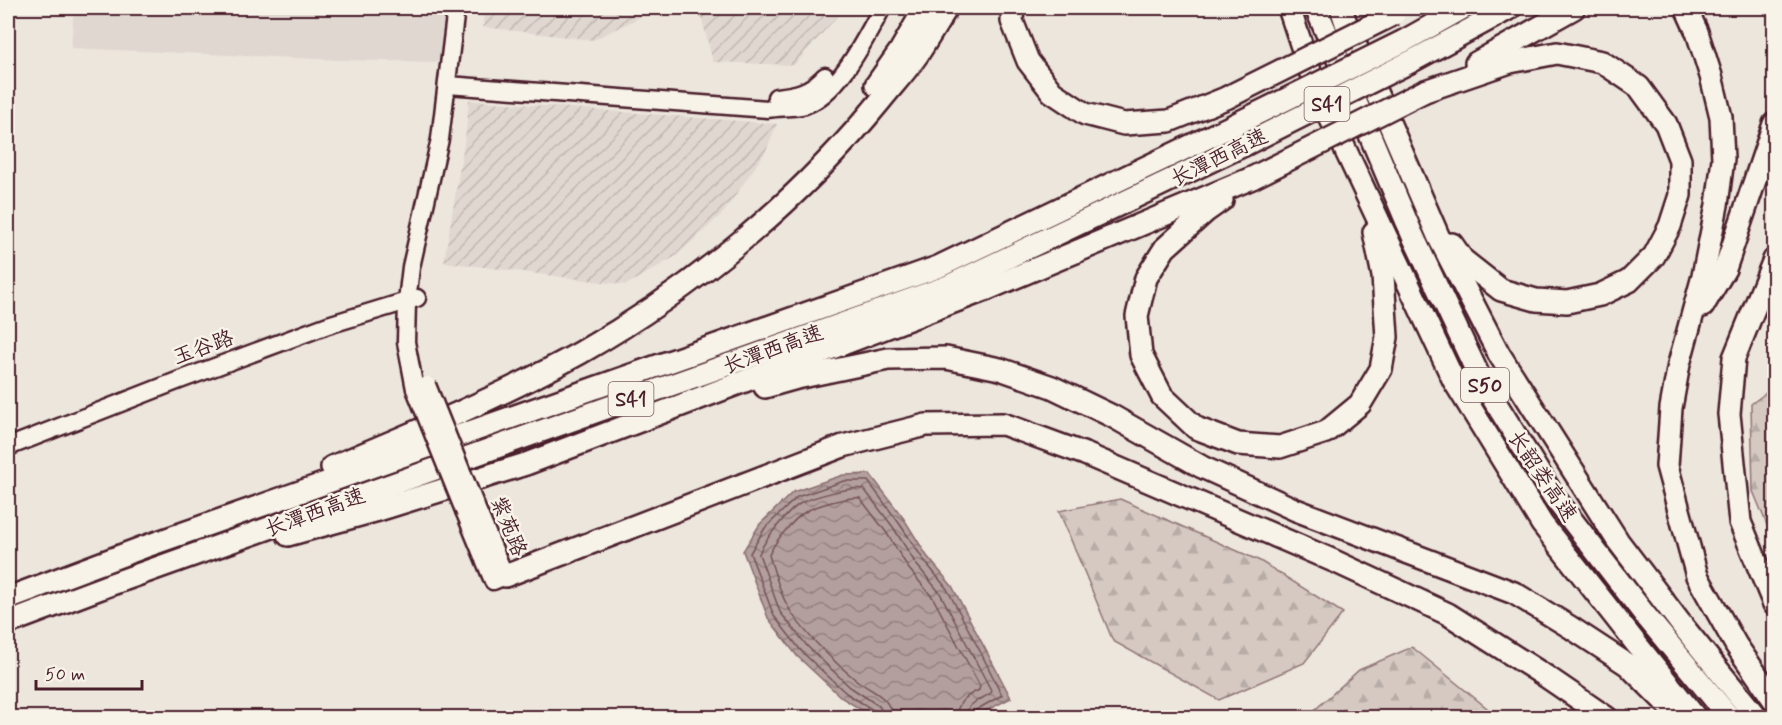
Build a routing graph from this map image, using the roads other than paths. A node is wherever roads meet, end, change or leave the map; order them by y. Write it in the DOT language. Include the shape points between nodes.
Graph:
graph roads {
  1 [pos="456,8"];
  2 [pos="465,8"];
  3 [pos="872,8"];
  4 [pos="882,8"];
  5 [pos="925,8"];
  6 [pos="947,8"];
  7 [pos="1013,8"];
  8 [pos="1282,8"];
  9 [pos="1289,8"];
  10 [pos="1316,8"];
  11 [pos="1341,8"];
  12 [pos="1463,8"];
  13 [pos="1510,8"];
  14 [pos="1574,8"];
  15 [pos="1686,8"];
  16 [pos="1400,11"];
  17 [pos="1302,45"];
  18 [pos="453,80"];
  19 [pos="1425,91"];
  20 [pos="1774,124"];
  21 [pos="811,178"];
  22 [pos="1252,178"];
  23 [pos="1365,190"];
  24 [pos="1423,200"];
  25 [pos="1774,260"];
  26 [pos="412,303"];
  27 [pos="1688,329"];
  28 [pos="611,431"];
  29 [pos="8,447"];
  30 [pos="8,455"];
  31 [pos="144,547"];
  32 [pos="505,576"];
  33 [pos="109,585"];
  34 [pos="8,598"];
  35 [pos="1774,604"];
  36 [pos="8,623"];
  37 [pos="1774,700"];
  38 [pos="1607,717"];
  39 [pos="1681,717"];
  40 [pos="1696,717"];
  41 [pos="1730,717"];
  42 [pos="1757,717"];
  1 -- 18 [label="street, 紫苑路"];
  2 -- 18 [label="street, 紫苑路"];
  3 -- 18 [label="street" via="840,62 818,84 795,95 764,98"];
  4 -- 18 [label="street" via="845,71 828,90 804,105 768,109"];
  5 -- 21 [label="highway" via="900,51"];
  6 -- 21 [label="highway" via="910,64 861,125"];
  7 -- 16 [label="highway, bridge" via="1012,21 1028,61 1052,92 1085,114 1124,124 1169,121 1226,98"];
  8 -- 17 [label="highway"];
  9 -- 17 [label="highway"];
  10 -- 41 [label="highway, 长韶娄高速 / S50" via="1412,234 1479,376 1554,497"];
  11 -- 24 [label="highway, 长韶娄高速 / S50"];
  12 -- 31 [label="highway, 长潭西高速 / S41, bridge" via="1234,125 938,267"];
  13 -- 33 [label="highway, 长潭西高速 / S41, bridge" via="1242,146 946,287"];
  14 -- 19 [label="highway"];
  15 -- 27 [label="highway" via="1712,76 1723,159 1703,276"];
  17 -- 23 [label="highway" via="1314,83"];
  18 -- 26 [label="street, 紫苑路" via="411,267"];
  19 -- 22 [label="highway, bridge"];
  19 -- 24 [label="highway" via="1510,62 1557,53 1602,63 1639,87 1666,124 1680,160 1680,195 1654,256 1629,280 1600,295 1567,302 1536,300 1501,290 1463,260"];
  20 -- 27 [label="highway" via="1725,269"];
  21 -- 31 [label="highway" via="727,254 580,353 474,407"];
  22 -- 23 [label="highway" via="1165,248 1146,278 1137,316 1141,355 1162,396 1196,428 1238,444 1280,447 1326,432 1360,404 1381,369 1387,337 1383,276"];
  22 -- 28 [label="highway" via="975,294"];
  23 -- 40 [label="highway" via="1454,381 1542,524"];
  24 -- 42 [label="highway, 长韶娄高速 / S50" via="1499,354 1612,531"];
  25 -- 35 [label="highway" via="1734,358 1729,414 1740,522"];
  26 -- 29 [label="street, 玉谷路" via="328,325"];
  26 -- 30 [label="street, 玉谷路"];
  26 -- 32 [label="street, 紫苑路, bridge" via="406,342 421,387 471,510 493,581"];
  27 -- 37 [label="highway" via="1671,408 1667,466 1697,576 1736,645"];
  28 -- 33 [label="highway" via="526,464 396,504"];
  28 -- 39 [label="highway" via="797,378 888,359 946,358 1000,369 1052,387 1202,467 1296,510 1514,593 1628,665"];
  31 -- 34 [label="highway, 长潭西高速 / S41"];
  32 -- 38 [label="highway" via="843,446 926,425 1003,424 1085,454 1448,614"];
  33 -- 36 [label="highway, 长潭西高速 / S41"];
}
